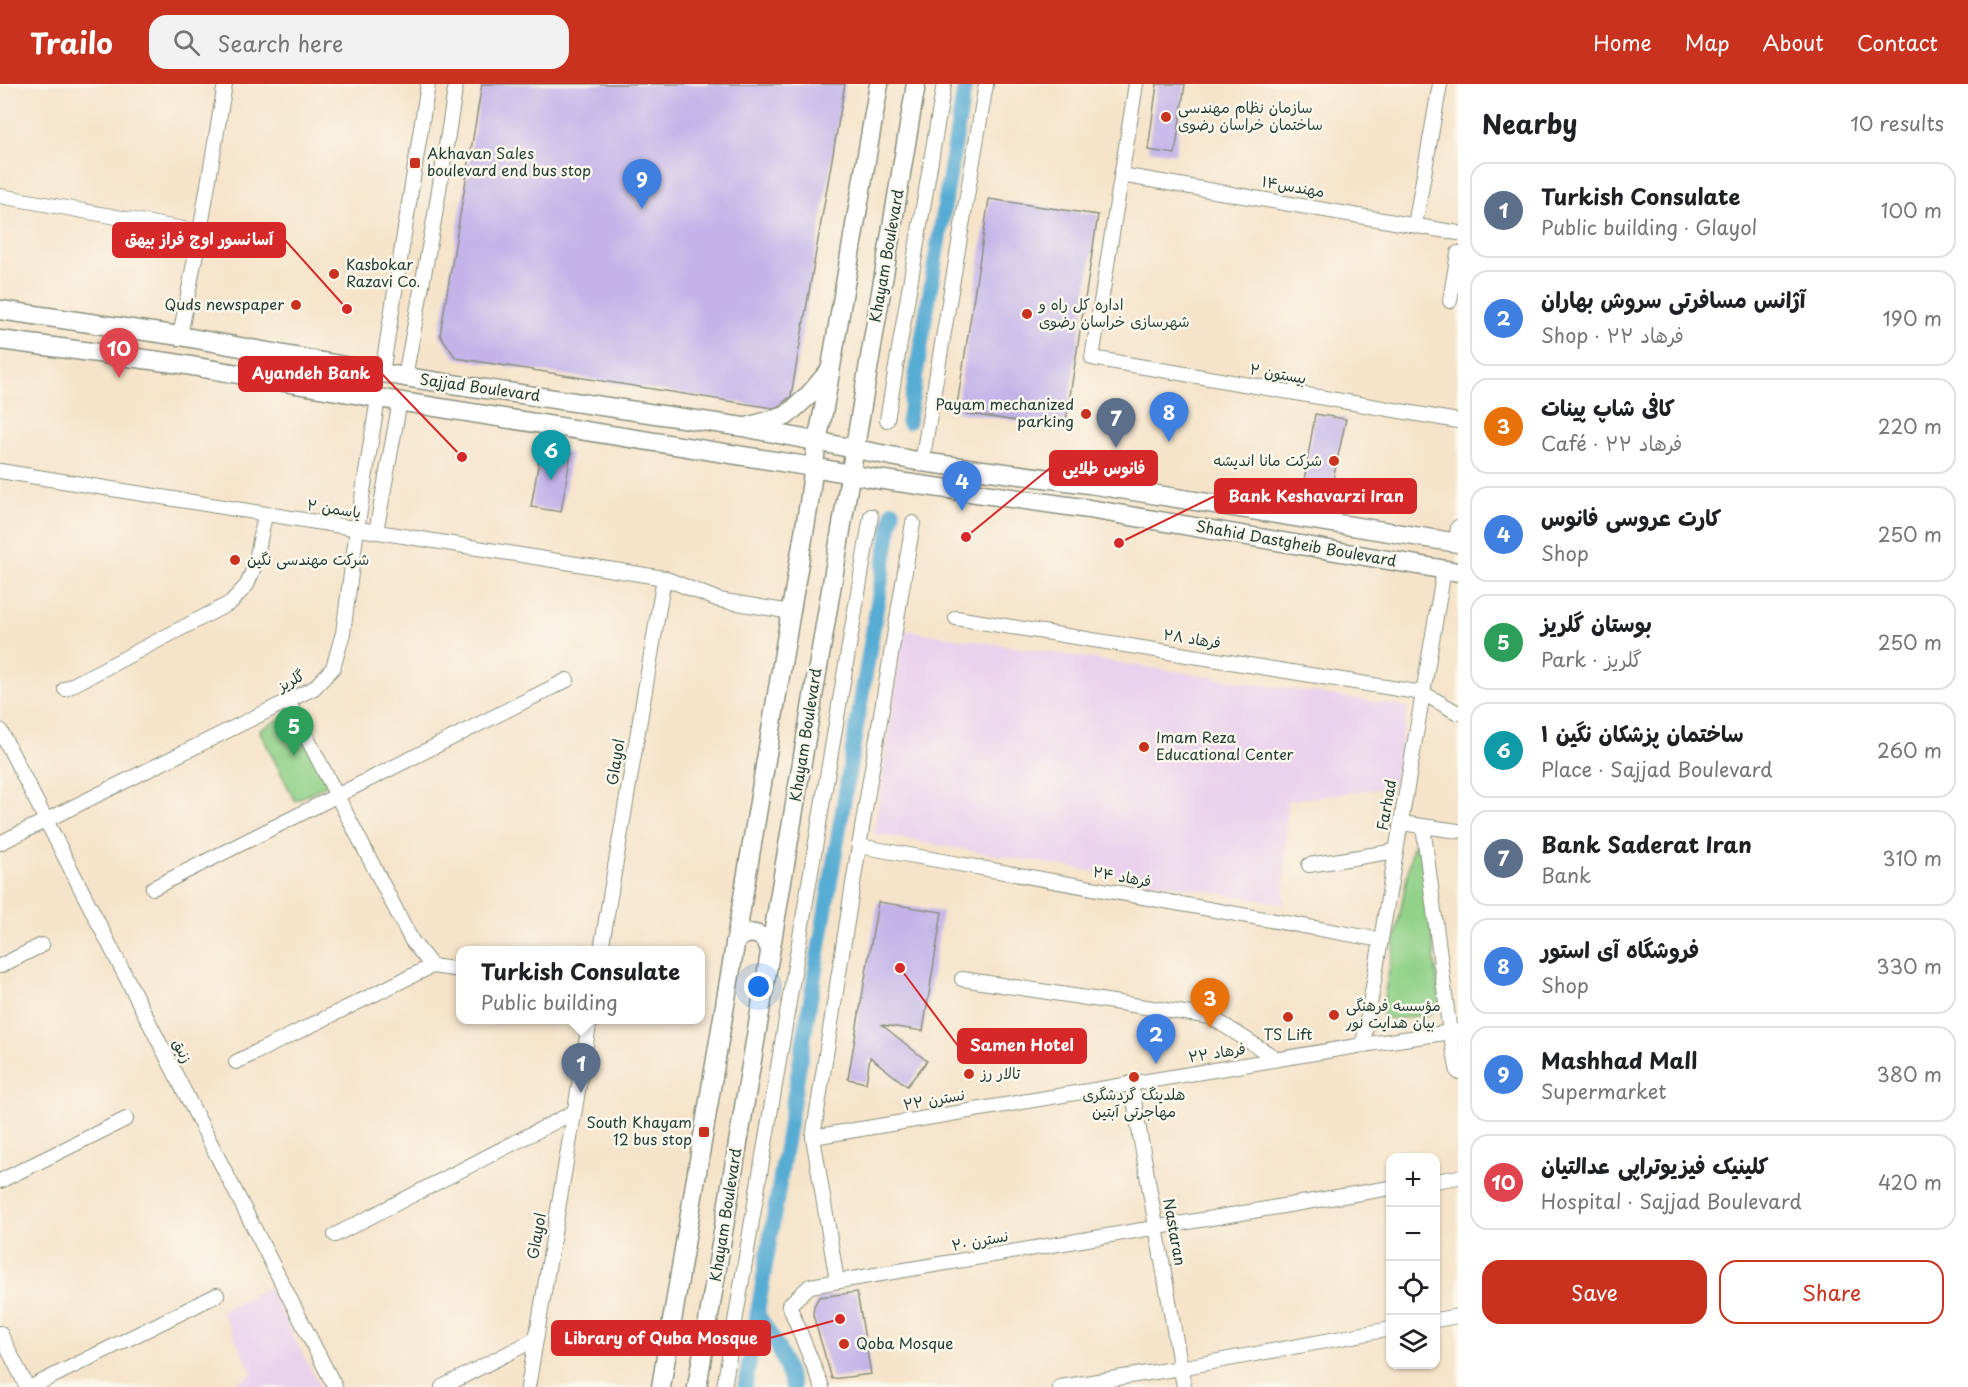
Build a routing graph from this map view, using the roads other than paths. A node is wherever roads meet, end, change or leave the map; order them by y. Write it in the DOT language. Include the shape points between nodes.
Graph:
graph roads {
  1 [pos="225,84"];
  2 [pos="428,84"];
  3 [pos="456,84"];
  4 [pos="879,84"];
  5 [pos="916,84"];
  6 [pos="944,84"];
  7 [pos="987,84"];
  8 [pos="1136,84"];
  9 [pos="1440,84"];
  10 [pos="1122,175"];
  11 [pos="0,196"];
  12 [pos="1415,225"];
  13 [pos="200,232"];
  14 [pos="1458,232"];
  15 [pos="1458,253"];
  16 [pos="1450,301"];
  17 [pos="0,310"];
  18 [pos="180,336"];
  19 [pos="0,340"];
  20 [pos="831,368"];
  21 [pos="382,373"];
  22 [pos="405,377"];
  23 [pos="378,399"];
  24 [pos="400,401"];
  25 [pos="887,420"];
  26 [pos="1458,422"];
  27 [pos="743,427"];
  28 [pos="817,441"];
  29 [pos="854,448"];
  30 [pos="922,462"];
  31 [pos="813,467"];
  32 [pos="0,471"];
  33 [pos="851,474"];
  34 [pos="265,515"];
  35 [pos="871,516"];
  36 [pos="913,523"];
  37 [pos="357,529"];
  38 [pos="376,531"];
  39 [pos="1457,538"];
  40 [pos="1451,571"];
  41 [pos="663,578"];
  42 [pos="790,612"];
  43 [pos="956,618"];
  44 [pos="567,680"];
  45 [pos="64,689"];
  46 [pos="1423,693"];
  47 [pos="288,701"];
  48 [pos="1458,713"];
  49 [pos="0,730"];
  50 [pos="337,796"];
  51 [pos="46,821"];
  52 [pos="1401,823"];
  53 [pos="1423,826"];
  54 [pos="1458,831"];
  55 [pos="0,843"];
  56 [pos="859,846"];
  57 [pos="1396,851"];
  58 [pos="1309,865"];
  59 [pos="153,888"];
  60 [pos="1381,940"];
  61 [pos="735,942"];
  62 [pos="42,945"];
  63 [pos="602,946"];
  64 [pos="770,950"];
  65 [pos="0,966"];
  66 [pos="432,966"];
  67 [pos="456,969"];
  68 [pos="962,979"];
  69 [pos="589,1024"];
  70 [pos="1454,1032"];
  71 [pos="1363,1045"];
  72 [pos="1277,1059"];
  73 [pos="236,1062"];
  74 [pos="1458,1072"];
  75 [pos="1131,1083"];
  76 [pos="574,1112"];
  77 [pos="126,1119"];
  78 [pos="813,1137"];
  79 [pos="1458,1177"];
  80 [pos="1440,1180"];
  81 [pos="0,1181"];
  82 [pos="1386,1189"];
  83 [pos="1156,1228"];
  84 [pos="335,1235"];
  85 [pos="837,1281"];
  86 [pos="217,1295"];
  87 [pos="1458,1316"];
  88 [pos="1440,1319"];
  89 [pos="1386,1330"];
  90 [pos="0,1333"];
  91 [pos="536,1339"];
  92 [pos="1180,1368"];
  93 [pos="29,1387"];
  94 [pos="335,1387"];
  95 [pos="441,1387"];
  96 [pos="528,1387"];
  97 [pos="661,1387"];
  98 [pos="697,1387"];
  99 [pos="724,1387"];
  100 [pos="822,1387"];
  101 [pos="1060,1387"];
  102 [pos="1184,1387"];
  1 -- 13 [label="street"];
  2 -- 21 [label="street"];
  3 -- 22 [label="street"];
  4 -- 20 [label="main road"];
  5 -- 29 [label="main road, Khayam Boulevard"];
  6 -- 25 [label="street"];
  7 -- 30 [label="street"];
  8 -- 10 [label="street"];
  9 -- 12 [label="street"];
  10 -- 12 [label="street, مهندس۱۴"];
  10 -- 26 [label="street, بیستون ۲" via="1092,358"];
  11 -- 13 [label="street"];
  12 -- 14 [label="street, مهندس۱۴"];
  13 -- 18 [label="street"];
  15 -- 16 [label="street"];
  17 -- 18 [label="main road, Sajjad Boulevard"];
  18 -- 21 [label="main road, Sajjad Boulevard"];
  19 -- 23 [label="main road, Sajjad Boulevard" via="174,363"];
  20 -- 27 [label="main road" via="786,416"];
  20 -- 28 [label="main road"];
  21 -- 22 [label="main road, Sajjad Boulevard"];
  21 -- 23 [label="main road"];
  22 -- 24 [label="main road"];
  22 -- 27 [label="main road, Sajjad Boulevard"];
  23 -- 24 [label="main road, Sajjad Boulevard"];
  23 -- 37 [label="street, گلریز"];
  24 -- 31 [label="main road, Sajjad Boulevard"];
  24 -- 38 [label="street"];
  27 -- 28 [label="main road, Sajjad Boulevard"];
  28 -- 29 [label="main road, Sajjad Boulevard"];
  28 -- 31 [label="main road"];
  29 -- 30 [label="main road, Shahid Dastgheib Boulevard"];
  29 -- 33 [label="main road, Khayam Boulevard"];
  30 -- 39 [label="main road, Shahid Dastgheib Boulevard"];
  31 -- 33 [label="main road, Shahid Dastgheib Boulevard"];
  31 -- 42 [label="main road"];
  32 -- 34 [label="street, یاسمن ۲"];
  33 -- 40 [label="main road, Shahid Dastgheib Boulevard" via="1089,509"];
  33 -- 64 [label="main road, Khayam Boulevard"];
  34 -- 37 [label="street, یاسمن ۲"];
  34 -- 45 [label="street" via="255,566 247,585 230,603"];
  35 -- 99 [label="street"];
  36 -- 56 [label="street"];
  37 -- 38 [label="street, یاسمن ۲"];
  37 -- 47 [label="street, گلریز" via="344,633 333,668 314,688"];
  38 -- 41 [label="street, یاسمن ۲"];
  40 -- 46 [label="street, Farhad"];
  41 -- 42 [label="street, یاسمن ۲" via="719,600"];
  41 -- 63 [label="street, Glayol"];
  42 -- 61 [label="main road"];
  43 -- 46 [label="street, فرهاد ۲۸"];
  44 -- 50 [label="street"];
  46 -- 48 [label="street"];
  46 -- 52 [label="street, Farhad"];
  47 -- 50 [label="street"];
  47 -- 51 [label="street, گلریز"];
  49 -- 51 [label="street, زنبق"];
  50 -- 59 [label="street"];
  50 -- 66 [label="street" via="412,941"];
  51 -- 55 [label="street, گلریز"];
  51 -- 94 [label="street, زنبق"];
  52 -- 53 [label="street"];
  52 -- 57 [label="street, Farhad"];
  53 -- 54 [label="street"];
  53 -- 70 [label="street"];
  56 -- 60 [label="street, فرهاد ۲۴"];
  56 -- 78 [label="street"];
  57 -- 58 [label="street"];
  57 -- 60 [label="street, Farhad"];
  60 -- 71 [label="street, Farhad"];
  61 -- 64 [label="main road" via="744,934 755,933 765,939"];
  61 -- 97 [label="main road"];
  62 -- 65 [label="street"];
  64 -- 98 [label="main road, Khayam Boulevard"];
  66 -- 67 [label="street"];
  66 -- 73 [label="street"];
  68 -- 72 [label="street" via="1211,1017"];
  69 -- 76 [label="street, Glayol"];
  70 -- 71 [label="street, فرهاد ۲۲"];
  70 -- 74 [label="street"];
  71 -- 72 [label="street, فرهاد ۲۲"];
  72 -- 75 [label="street, فرهاد ۲۲"];
  75 -- 78 [label="street, نسترن ۲۲"];
  75 -- 83 [label="street, Nastaran"];
  76 -- 84 [label="street"];
  76 -- 91 [label="street, Glayol"];
  77 -- 81 [label="street"];
  78 -- 85 [label="street"];
  79 -- 80 [label="street"];
  82 -- 83 [label="street, نسترن ۲۰"];
  83 -- 85 [label="street, نسترن ۲۰"];
  83 -- 92 [label="street, Nastaran"];
  85 -- 100 [label="street, نسترن ۲۰" via="810,1286 789,1305"];
  86 -- 93 [label="street"];
  87 -- 88 [label="street"];
  89 -- 92 [label="street"];
  90 -- 93 [label="street"];
  91 -- 95 [label="street"];
  91 -- 96 [label="street, Glayol"];
  92 -- 101 [label="street"];
  92 -- 102 [label="street, Nastaran"];
}
